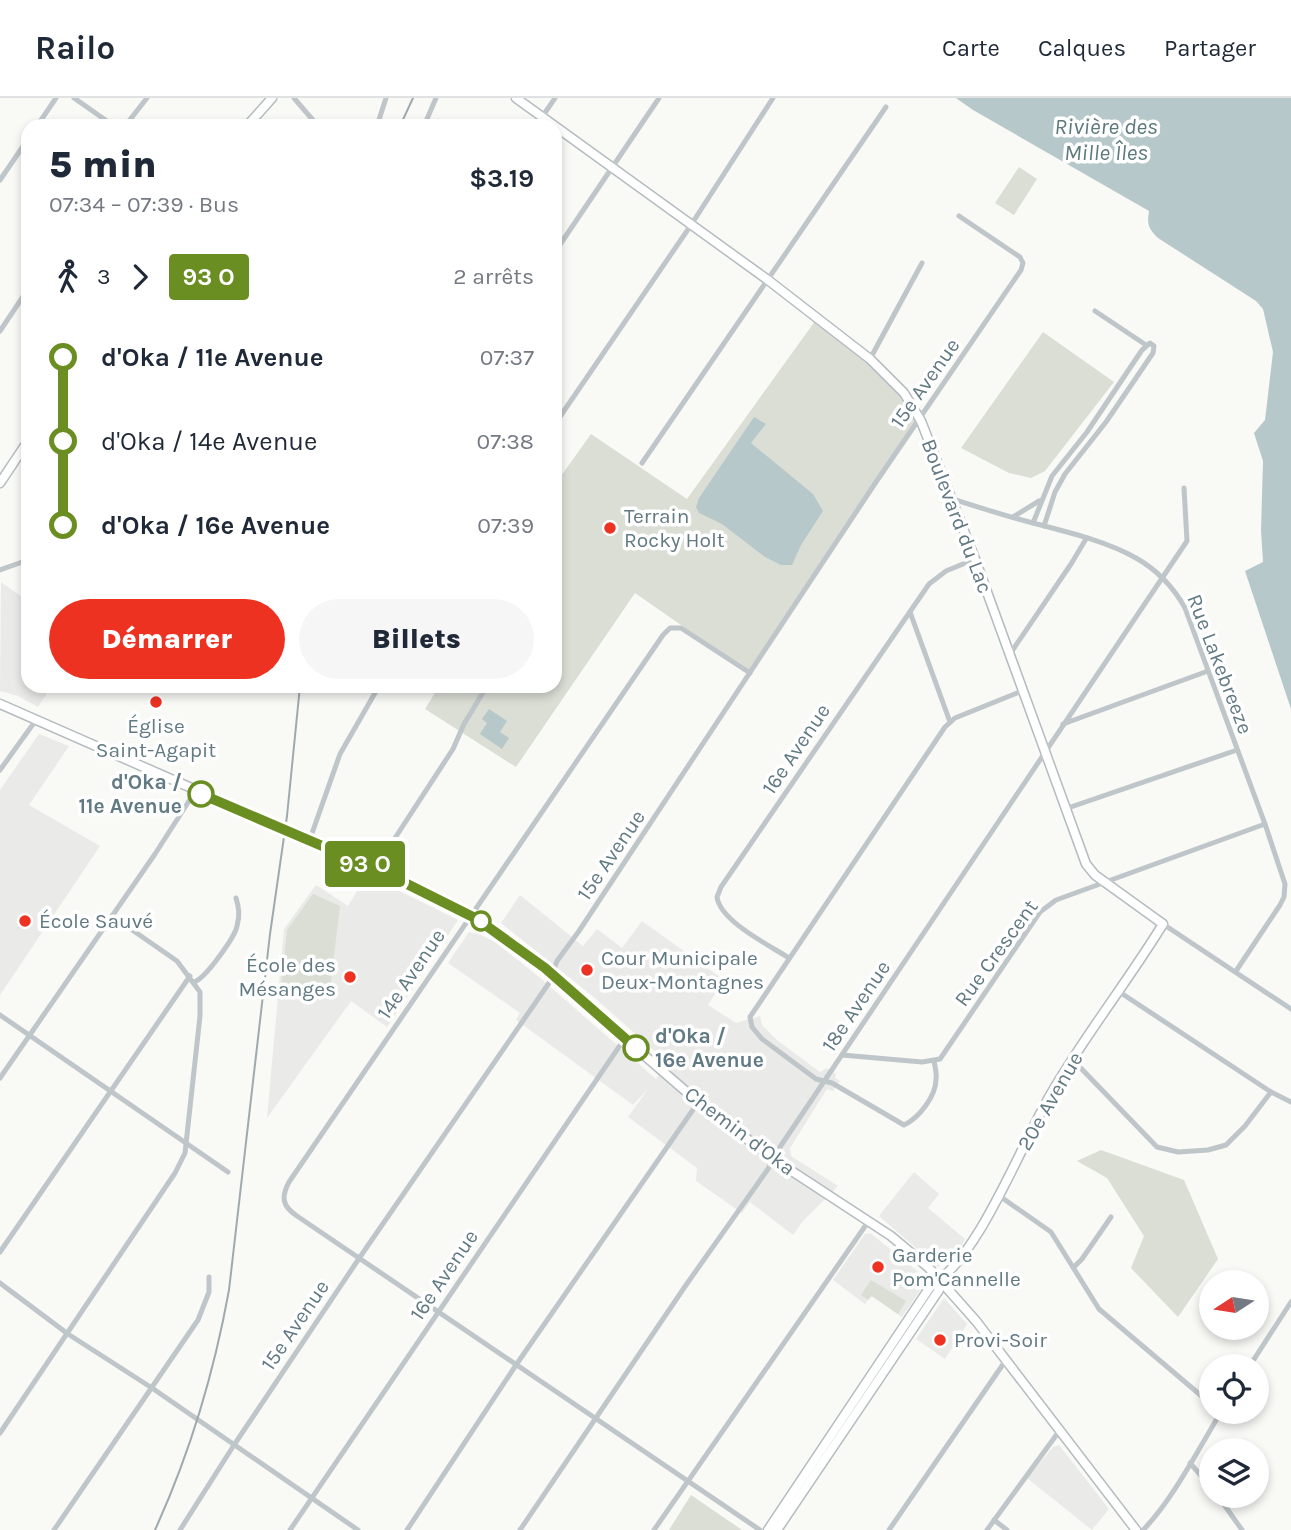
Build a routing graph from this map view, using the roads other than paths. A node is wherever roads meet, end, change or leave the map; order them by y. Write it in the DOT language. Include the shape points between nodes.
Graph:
graph roads {
  1 [pos="56,98"];
  2 [pos="74,98"];
  3 [pos="147,98"];
  4 [pos="272,98"];
  5 [pos="294,98"];
  6 [pos="386,98"];
  7 [pos="436,98"];
  8 [pos="516,98"];
  9 [pos="555,98"];
  10 [pos="659,98"];
  11 [pos="773,98"];
  12 [pos="886,107"];
  13 [pos="542,116"];
  14 [pos="42,119"];
  15 [pos="104,119"];
  16 [pos="130,119"];
  17 [pos="253,119"];
  18 [pos="312,119"];
  19 [pos="379,119"];
  20 [pos="427,119"];
  21 [pos="540,119"];
  22 [pos="546,119"];
  23 [pos="562,131"];
  24 [pos="21,149"];
  25 [pos="611,167"];
  26 [pos="0,180"];
  27 [pos="959,216"];
  28 [pos="691,225"];
  29 [pos="562,241"];
  30 [pos="922,263"];
  31 [pos="768,280"];
  32 [pos="21,300"];
  33 [pos="1095,311"];
  34 [pos="0,331"];
  35 [pos="1146,345"];
  36 [pos="870,359"];
  37 [pos="562,414"];
  38 [pos="919,419"];
  39 [pos="21,452"];
  40 [pos="642,463"];
  41 [pos="0,483"];
  42 [pos="1184,488"];
  43 [pos="950,498"];
  44 [pos="1042,499"];
  45 [pos="1013,517"];
  46 [pos="1033,523"];
  47 [pos="1044,526"];
  48 [pos="1086,539"];
  49 [pos="975,559"];
  50 [pos="21,562"];
  51 [pos="0,570"];
  52 [pos="1161,577"];
  53 [pos="910,612"];
  54 [pos="1010,654"];
  55 [pos="1208,671"];
  56 [pos="750,673"];
  57 [pos="1022,691"];
  58 [pos="375,693"];
  59 [pos="483,693"];
  60 [pos="0,704"];
  61 [pos="36,720"];
  62 [pos="950,722"];
  63 [pos="1063,724"];
  64 [pos="1237,750"];
  65 [pos="1045,753"];
  66 [pos="0,770"];
  67 [pos="196,790"];
  68 [pos="1065,809"];
  69 [pos="1265,824"];
  70 [pos="310,839"];
  71 [pos="377,869"];
  72 [pos="1105,882"];
  73 [pos="236,898"];
  74 [pos="470,915"];
  75 [pos="113,916"];
  76 [pos="1163,924"];
  77 [pos="789,958"];
  78 [pos="1236,971"];
  79 [pos="552,974"];
  80 [pos="190,975"];
  81 [pos="194,982"];
  82 [pos="1118,991"];
  83 [pos="1291,1009"];
  84 [pos="0,1016"];
  85 [pos="29,1036"];
  86 [pos="625,1038"];
  87 [pos="842,1055"];
  88 [pos="1073,1060"];
  89 [pos="934,1061"];
  90 [pos="0,1078"];
  91 [pos="825,1082"];
  92 [pos="109,1091"];
  93 [pos="1271,1092"];
  94 [pos="699,1101"];
  95 [pos="1291,1102"];
  96 [pos="186,1142"];
  97 [pos="774,1158"];
  98 [pos="228,1172"];
  99 [pos="998,1195"];
  100 [pos="1111,1217"];
  101 [pos="868,1222"];
  102 [pos="0,1252"];
  103 [pos="360,1257"];
  104 [pos="1074,1267"];
  105 [pos="209,1277"];
  106 [pos="940,1280"];
  107 [pos="0,1283"];
  108 [pos="1291,1302"];
  109 [pos="438,1311"];
  110 [pos="68,1334"];
  111 [pos="1257,1354"];
  112 [pos="1006,1360"];
  113 [pos="516,1365"];
  114 [pos="152,1388"];
  115 [pos="1199,1395"];
  116 [pos="596,1419"];
  117 [pos="1214,1424"];
  118 [pos="1060,1430"];
  119 [pos="0,1433"];
  120 [pos="234,1444"];
  121 [pos="1190,1464"];
  122 [pos="1199,1474"];
  123 [pos="687,1481"];
  124 [pos="311,1499"];
  125 [pos="1226,1508"];
  126 [pos="994,1520"];
  127 [pos="54,1530"];
  128 [pos="180,1530"];
  129 [pos="290,1530"];
  130 [pos="358,1530"];
  131 [pos="407,1530"];
  132 [pos="520,1530"];
  133 [pos="654,1530"];
  134 [pos="760,1530"];
  135 [pos="768,1530"];
  136 [pos="777,1530"];
  137 [pos="889,1530"];
  138 [pos="987,1530"];
  139 [pos="1007,1530"];
  140 [pos="1136,1530"];
  141 [pos="1143,1530"];
  142 [pos="1242,1530"];
  1 -- 14 [label="street"];
  2 -- 15 [label="street"];
  3 -- 16 [label="street"];
  4 -- 17 [label="street"];
  5 -- 18 [label="street"];
  6 -- 19 [label="street"];
  7 -- 20 [label="street"];
  8 -- 13 [label="street, Boulevard du Lac"];
  9 -- 13 [label="street"];
  10 -- 25 [label="street"];
  11 -- 28 [label="street"];
  12 -- 31 [label="street"];
  13 -- 21 [label="street"];
  13 -- 22 [label="street, Boulevard du Lac"];
  23 -- 25 [label="street, Boulevard du Lac"];
  24 -- 26 [label="street"];
  25 -- 28 [label="street, Boulevard du Lac"];
  25 -- 29 [label="street"];
  27 -- 38 [label="street, 15e Avenue" via="1020,257 1023,264"];
  28 -- 31 [label="street, Boulevard du Lac"];
  28 -- 37 [label="street"];
  30 -- 36 [label="street"];
  31 -- 36 [label="street, Boulevard du Lac"];
  31 -- 40 [label="street"];
  32 -- 34 [label="street"];
  33 -- 35 [label="street"];
  35 -- 44 [label="street" via="1052,476"];
  35 -- 47 [label="street" via="1154,346 1153,353 1065,474"];
  36 -- 38 [label="street, Boulevard du Lac" via="904,393"];
  38 -- 43 [label="street, Boulevard du Lac"];
  38 -- 56 [label="street, 15e Avenue"];
  39 -- 41 [label="street"];
  42 -- 52 [label="street, 18e Avenue" via="1186,541"];
  43 -- 45 [label="street, Rue Lakebreeze"];
  43 -- 49 [label="street, Boulevard du Lac"];
  44 -- 45 [label="street"];
  44 -- 46 [label="street"];
  45 -- 46 [label="street, Rue Lakebreeze"];
  46 -- 47 [label="street, Rue Lakebreeze"];
  47 -- 48 [label="street, Rue Lakebreeze"];
  48 -- 52 [label="street, Rue Lakebreeze" via="1137,559"];
  48 -- 54 [label="street"];
  49 -- 53 [label="street, 16e Avenue" via="936,577"];
  49 -- 54 [label="street, Boulevard du Lac"];
  50 -- 51 [label="street"];
  52 -- 55 [label="street, Rue Lakebreeze" via="1185,608"];
  52 -- 63 [label="street, 18e Avenue"];
  53 -- 62 [label="street"];
  53 -- 77 [label="street, 16e Avenue" via="716,897 720,910 733,921"];
  54 -- 57 [label="street, Boulevard du Lac"];
  55 -- 63 [label="street"];
  55 -- 64 [label="street, Rue Lakebreeze"];
  56 -- 74 [label="street, 14e Avenue" via="683,629 668,629"];
  56 -- 79 [label="street, 15e Avenue"];
  57 -- 62 [label="street"];
  57 -- 65 [label="street, Boulevard du Lac"];
  58 -- 70 [label="street" via="340,754"];
  59 -- 71 [label="street"];
  60 -- 61 [label="street, Chemin d'Oka"];
  61 -- 66 [label="street"];
  61 -- 67 [label="street, Chemin d'Oka"];
  62 -- 77 [label="street"];
  63 -- 65 [label="street, 18e Avenue"];
  64 -- 68 [label="street"];
  64 -- 69 [label="street, Rue Lakebreeze"];
  65 -- 68 [label="street, Boulevard du Lac"];
  65 -- 87 [label="street, 18e Avenue"];
  67 -- 70 [label="street, Chemin d'Oka"];
  67 -- 75 [label="street"];
  68 -- 72 [label="street, Boulevard du Lac" via="1086,864"];
  69 -- 72 [label="street, Rue Crescent"];
  69 -- 78 [label="street, Rue Lakebreeze" via="1285,884 1284,897"];
  70 -- 71 [label="street, Chemin d'Oka"];
  71 -- 74 [label="street, Chemin d'Oka"];
  72 -- 76 [label="street, Boulevard du Lac"];
  72 -- 89 [label="street, Rue Crescent" via="1056,900 1040,912 948,1048"];
  73 -- 81 [label="street" via="240,909 237,929 204,977"];
  74 -- 79 [label="street, Chemin d'Oka"];
  74 -- 103 [label="street, 14e Avenue" via="284,1194 291,1212"];
  75 -- 80 [label="street"];
  75 -- 85 [label="street"];
  76 -- 78 [label="street, Boulevard du Lac"];
  76 -- 82 [label="street, 20e Avenue"];
  77 -- 91 [label="street" via="752,1011 750,1022 762,1039"];
  78 -- 83 [label="street, Boulevard du Lac"];
  79 -- 86 [label="street, Chemin d'Oka"];
  79 -- 103 [label="street, 15e Avenue"];
  80 -- 81 [label="street"];
  80 -- 92 [label="street"];
  81 -- 96 [label="street" via="200,992 200,1016"];
  82 -- 88 [label="street, 20e Avenue"];
  82 -- 93 [label="street"];
  84 -- 85 [label="street"];
  85 -- 90 [label="street"];
  85 -- 92 [label="street"];
  86 -- 94 [label="street, Chemin d'Oka"];
  86 -- 109 [label="street, 16e Avenue"];
  87 -- 89 [label="street"];
  87 -- 91 [label="street, 18e Avenue"];
  88 -- 93 [label="street" via="1157,1147 1178,1152 1226,1144"];
  88 -- 99 [label="street, 20e Avenue"];
  89 -- 91 [label="street" via="934,1090 917,1117 904,1125"];
  91 -- 97 [label="street, 18e Avenue"];
  92 -- 96 [label="street"];
  92 -- 102 [label="street"];
  93 -- 95 [label="street"];
  94 -- 97 [label="street, Chemin d'Oka"];
  94 -- 113 [label="street"];
  96 -- 98 [label="street"];
  96 -- 110 [label="street" via="175,1173"];
  97 -- 101 [label="street, Chemin d'Oka"];
  97 -- 116 [label="street, 18e Avenue"];
  99 -- 104 [label="street" via="1051,1232"];
  99 -- 106 [label="street, 20e Avenue" via="970,1245"];
  100 -- 104 [label="street"];
  101 -- 106 [label="street, Chemin d'Oka" via="891,1236"];
  101 -- 123 [label="street"];
  103 -- 109 [label="street"];
  103 -- 120 [label="street, 15e Avenue"];
  104 -- 115 [label="street" via="1099,1309"];
  105 -- 114 [label="street" via="209,1292 198,1320"];
  106 -- 112 [label="street, Chemin d'Oka"];
  106 -- 135 [label="street, 20e Avenue" via="932,1284"];
  106 -- 136 [label="street, 20e Avenue" via="939,1290"];
  107 -- 110 [label="street"];
  108 -- 111 [label="street"];
  109 -- 113 [label="street"];
  109 -- 124 [label="street, 16e Avenue"];
  110 -- 114 [label="street"];
  110 -- 119 [label="street"];
  112 -- 118 [label="street, Chemin d'Oka"];
  112 -- 137 [label="street"];
  113 -- 116 [label="street"];
  113 -- 131 [label="street"];
  114 -- 120 [label="street"];
  114 -- 127 [label="street"];
  116 -- 123 [label="street"];
  116 -- 132 [label="street, 18e Avenue"];
  117 -- 121 [label="street"];
  118 -- 126 [label="street"];
  118 -- 140 [label="street, Chemin d'Oka"];
  120 -- 124 [label="street"];
  120 -- 128 [label="street, 15e Avenue"];
  121 -- 122 [label="street"];
  121 -- 141 [label="street"];
  123 -- 133 [label="street"];
  123 -- 134 [label="street"];
  124 -- 129 [label="street, 16e Avenue"];
  124 -- 130 [label="street"];
  125 -- 142 [label="street"];
  126 -- 138 [label="street"];
  126 -- 139 [label="street"];
}
